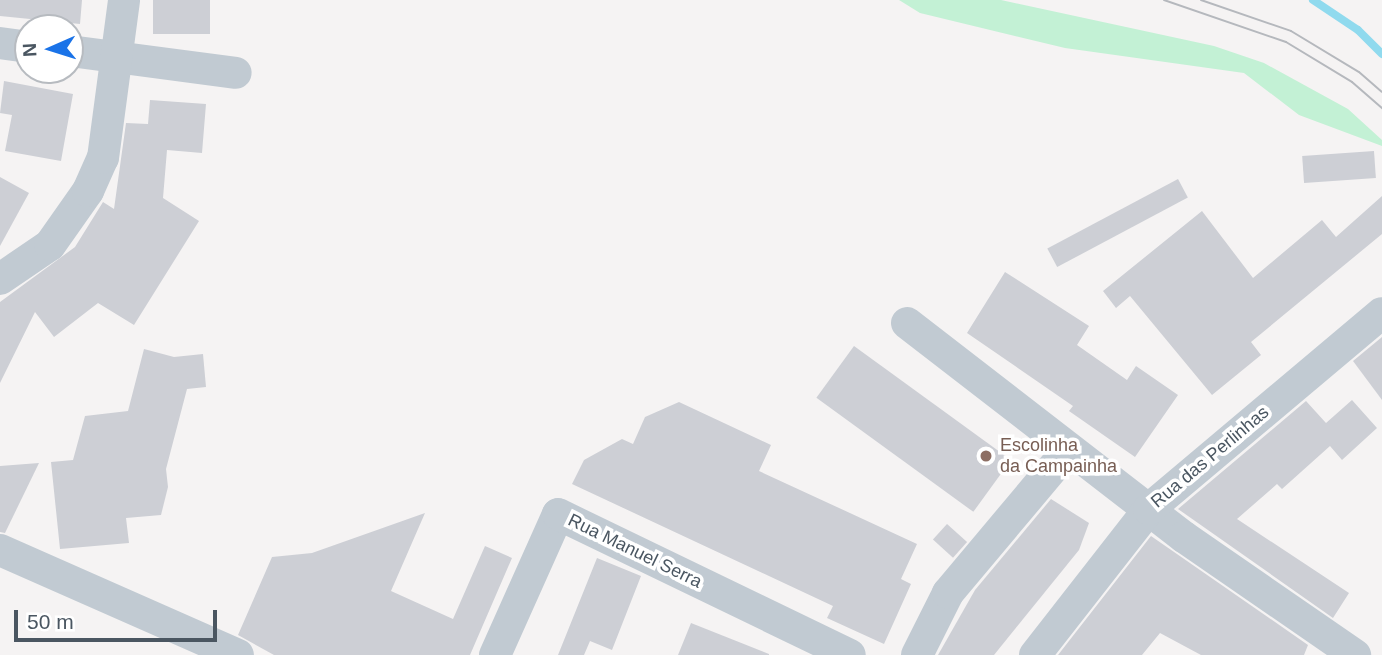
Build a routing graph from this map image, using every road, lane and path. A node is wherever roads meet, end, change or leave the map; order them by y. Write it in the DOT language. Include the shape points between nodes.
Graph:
graph roads {
  1 [pos="124,0"];
  2 [pos="84,53"];
  3 [pos="116,57"];
  4 [pos="236,73"];
  5 [pos="0,278"];
  6 [pos="1382,313"];
  7 [pos="907,323"];
  8 [pos="1068,450"];
  9 [pos="1149,509"];
  10 [pos="0,550"];
  11 [pos="1339,651"];
  12 [pos="237,655"];
  13 [pos="495,655"];
  14 [pos="850,655"];
  15 [pos="917,655"];
  16 [pos="1035,655"];
  1 -- 3 [label="street"];
  2 -- 3 [label="street"];
  3 -- 4 [label="street"];
  3 -- 5 [label="street" via="103,158 88,191 50,245"];
  6 -- 9 [label="street, Rua das Perlinhas"];
  7 -- 8 [label="street"];
  8 -- 9 [label="street"];
  8 -- 15 [label="street" via="948,593"];
  9 -- 11 [label="street"];
  9 -- 16 [label="street, Rua das Perlinhas"];
  10 -- 12 [label="street"];
  13 -- 14 [label="street, Rua Manuel Serra" via="558,514"];
}
